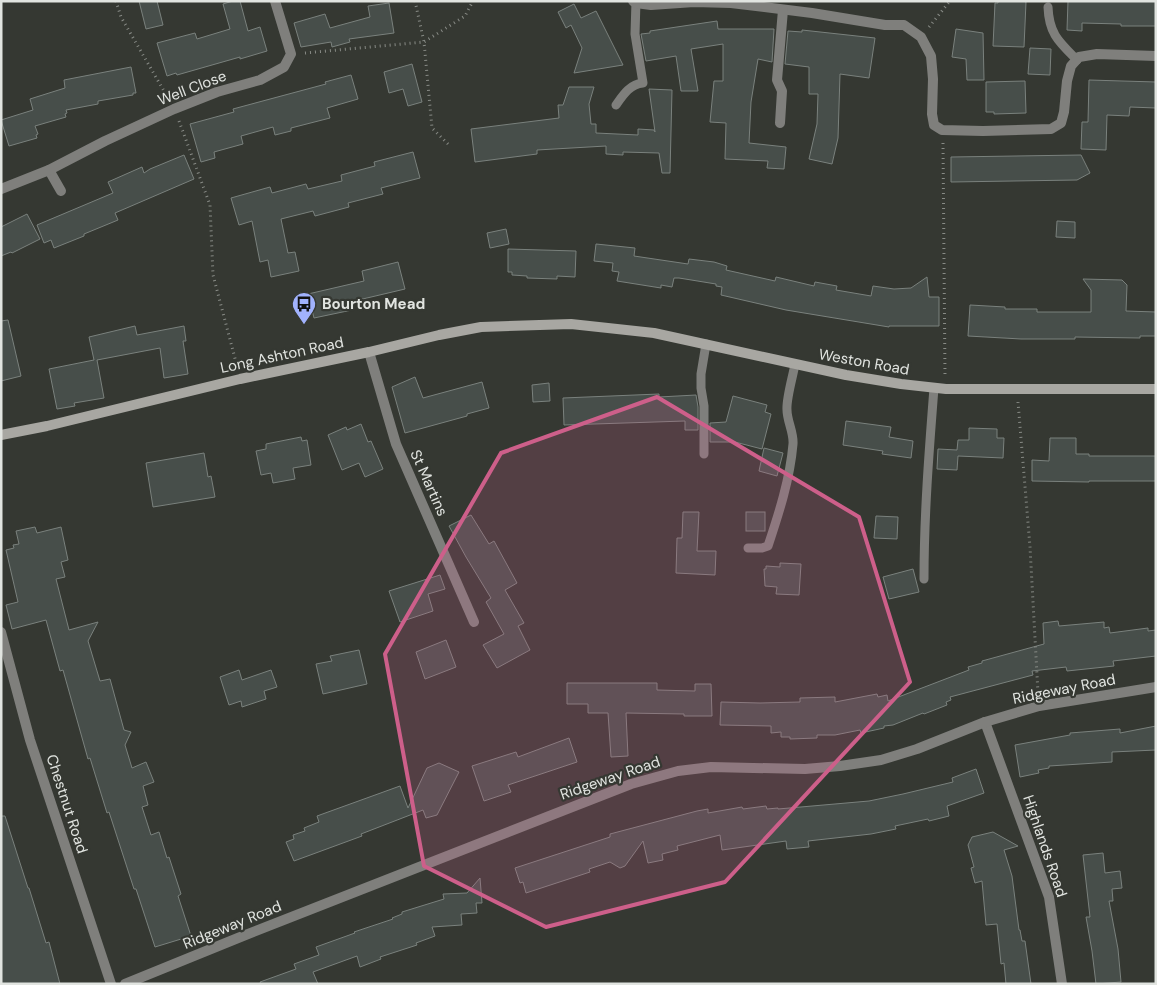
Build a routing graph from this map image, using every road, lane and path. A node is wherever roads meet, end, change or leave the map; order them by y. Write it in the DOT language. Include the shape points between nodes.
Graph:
graph roads {
  1 [pos="116,1"];
  2 [pos="275,1"];
  3 [pos="416,1"];
  4 [pos="473,1"];
  5 [pos="950,1"];
  6 [pos="635,2"];
  7 [pos="693,2"];
  8 [pos="731,2"];
  9 [pos="1048,7"];
  10 [pos="783,10"];
  11 [pos="934,21"];
  12 [pos="424,42"];
  13 [pos="291,54"];
  14 [pos="1156,56"];
  15 [pos="1077,60"];
  16 [pos="616,105"];
  17 [pos="174,109"];
  18 [pos="780,123"];
  19 [pos="942,130"];
  20 [pos="448,144"];
  21 [pos="49,170"];
  22 [pos="1,189"];
  23 [pos="61,191"];
  24 [pos="571,324"];
  25 [pos="706,344"];
  26 [pos="368,352"];
  27 [pos="796,364"];
  28 [pos="240,379"];
  29 [pos="934,388"];
  30 [pos="946,389"];
  31 [pos="1156,390"];
  32 [pos="1018,406"];
  33 [pos="1,435"];
  34 [pos="704,454"];
  35 [pos="748,548"];
  36 [pos="924,579"];
  37 [pos="474,622"];
  38 [pos="1,632"];
  39 [pos="1156,687"];
  40 [pos="1039,706"];
  41 [pos="985,722"];
  42 [pos="110,984"];
  43 [pos="125,984"];
  44 [pos="1062,984"];
  1 -- 17 [label="path" via="121,17"];
  2 -- 13 [label="street"];
  3 -- 12 [label="path"];
  4 -- 12 [label="path" via="465,16"];
  5 -- 11 [label="path"];
  6 -- 7 [label="street" via="651,5"];
  6 -- 16 [label="lane" via="635,34 643,82 625,92"];
  7 -- 8 [label="street"];
  8 -- 10 [label="street"];
  9 -- 15 [label="lane" via="1048,21 1058,41"];
  10 -- 18 [label="street" via="776,80 782,90"];
  10 -- 19 [label="street" via="904,25 921,37 930,56 934,79 934,125"];
  12 -- 13 [label="path"];
  12 -- 20 [label="path" via="432,128"];
  13 -- 17 [label="street, Well Close" via="284,67 260,80"];
  14 -- 15 [label="street" via="1097,54"];
  15 -- 19 [label="street" via="1071,66 1067,81 1061,122 1051,129"];
  17 -- 21 [label="street, Well Close"];
  17 -- 28 [label="path" via="210,205 213,275"];
  19 -- 30 [label="path"];
  21 -- 22 [label="street, Well Close"];
  21 -- 23 [label="street"];
  24 -- 25 [label="street, Weston Road" via="654,333"];
  24 -- 26 [label="street, Long Ashton Road" via="481,327"];
  25 -- 27 [label="street, Weston Road"];
  25 -- 34 [label="lane" via="701,374"];
  26 -- 28 [label="street, Long Ashton Road"];
  26 -- 37 [label="street, St Martins" via="396,444"];
  27 -- 29 [label="street, Weston Road"];
  27 -- 35 [label="lane" via="786,408 794,441 780,511 768,546"];
  28 -- 33 [label="street, Long Ashton Road"];
  29 -- 30 [label="street, Weston Road"];
  29 -- 36 [label="lane"];
  30 -- 31 [label="street, Weston Road"];
  32 -- 40 [label="path"];
  38 -- 42 [label="street, Chestnut Road" via="30,740"];
  39 -- 40 [label="street, Ridgeway Road"];
  40 -- 41 [label="street, Ridgeway Road"];
  41 -- 43 [label="street, Ridgeway Road" via="881,760 805,769 711,767 678,771 631,784"];
  41 -- 44 [label="street, Highlands Road" via="1049,898"];
}
